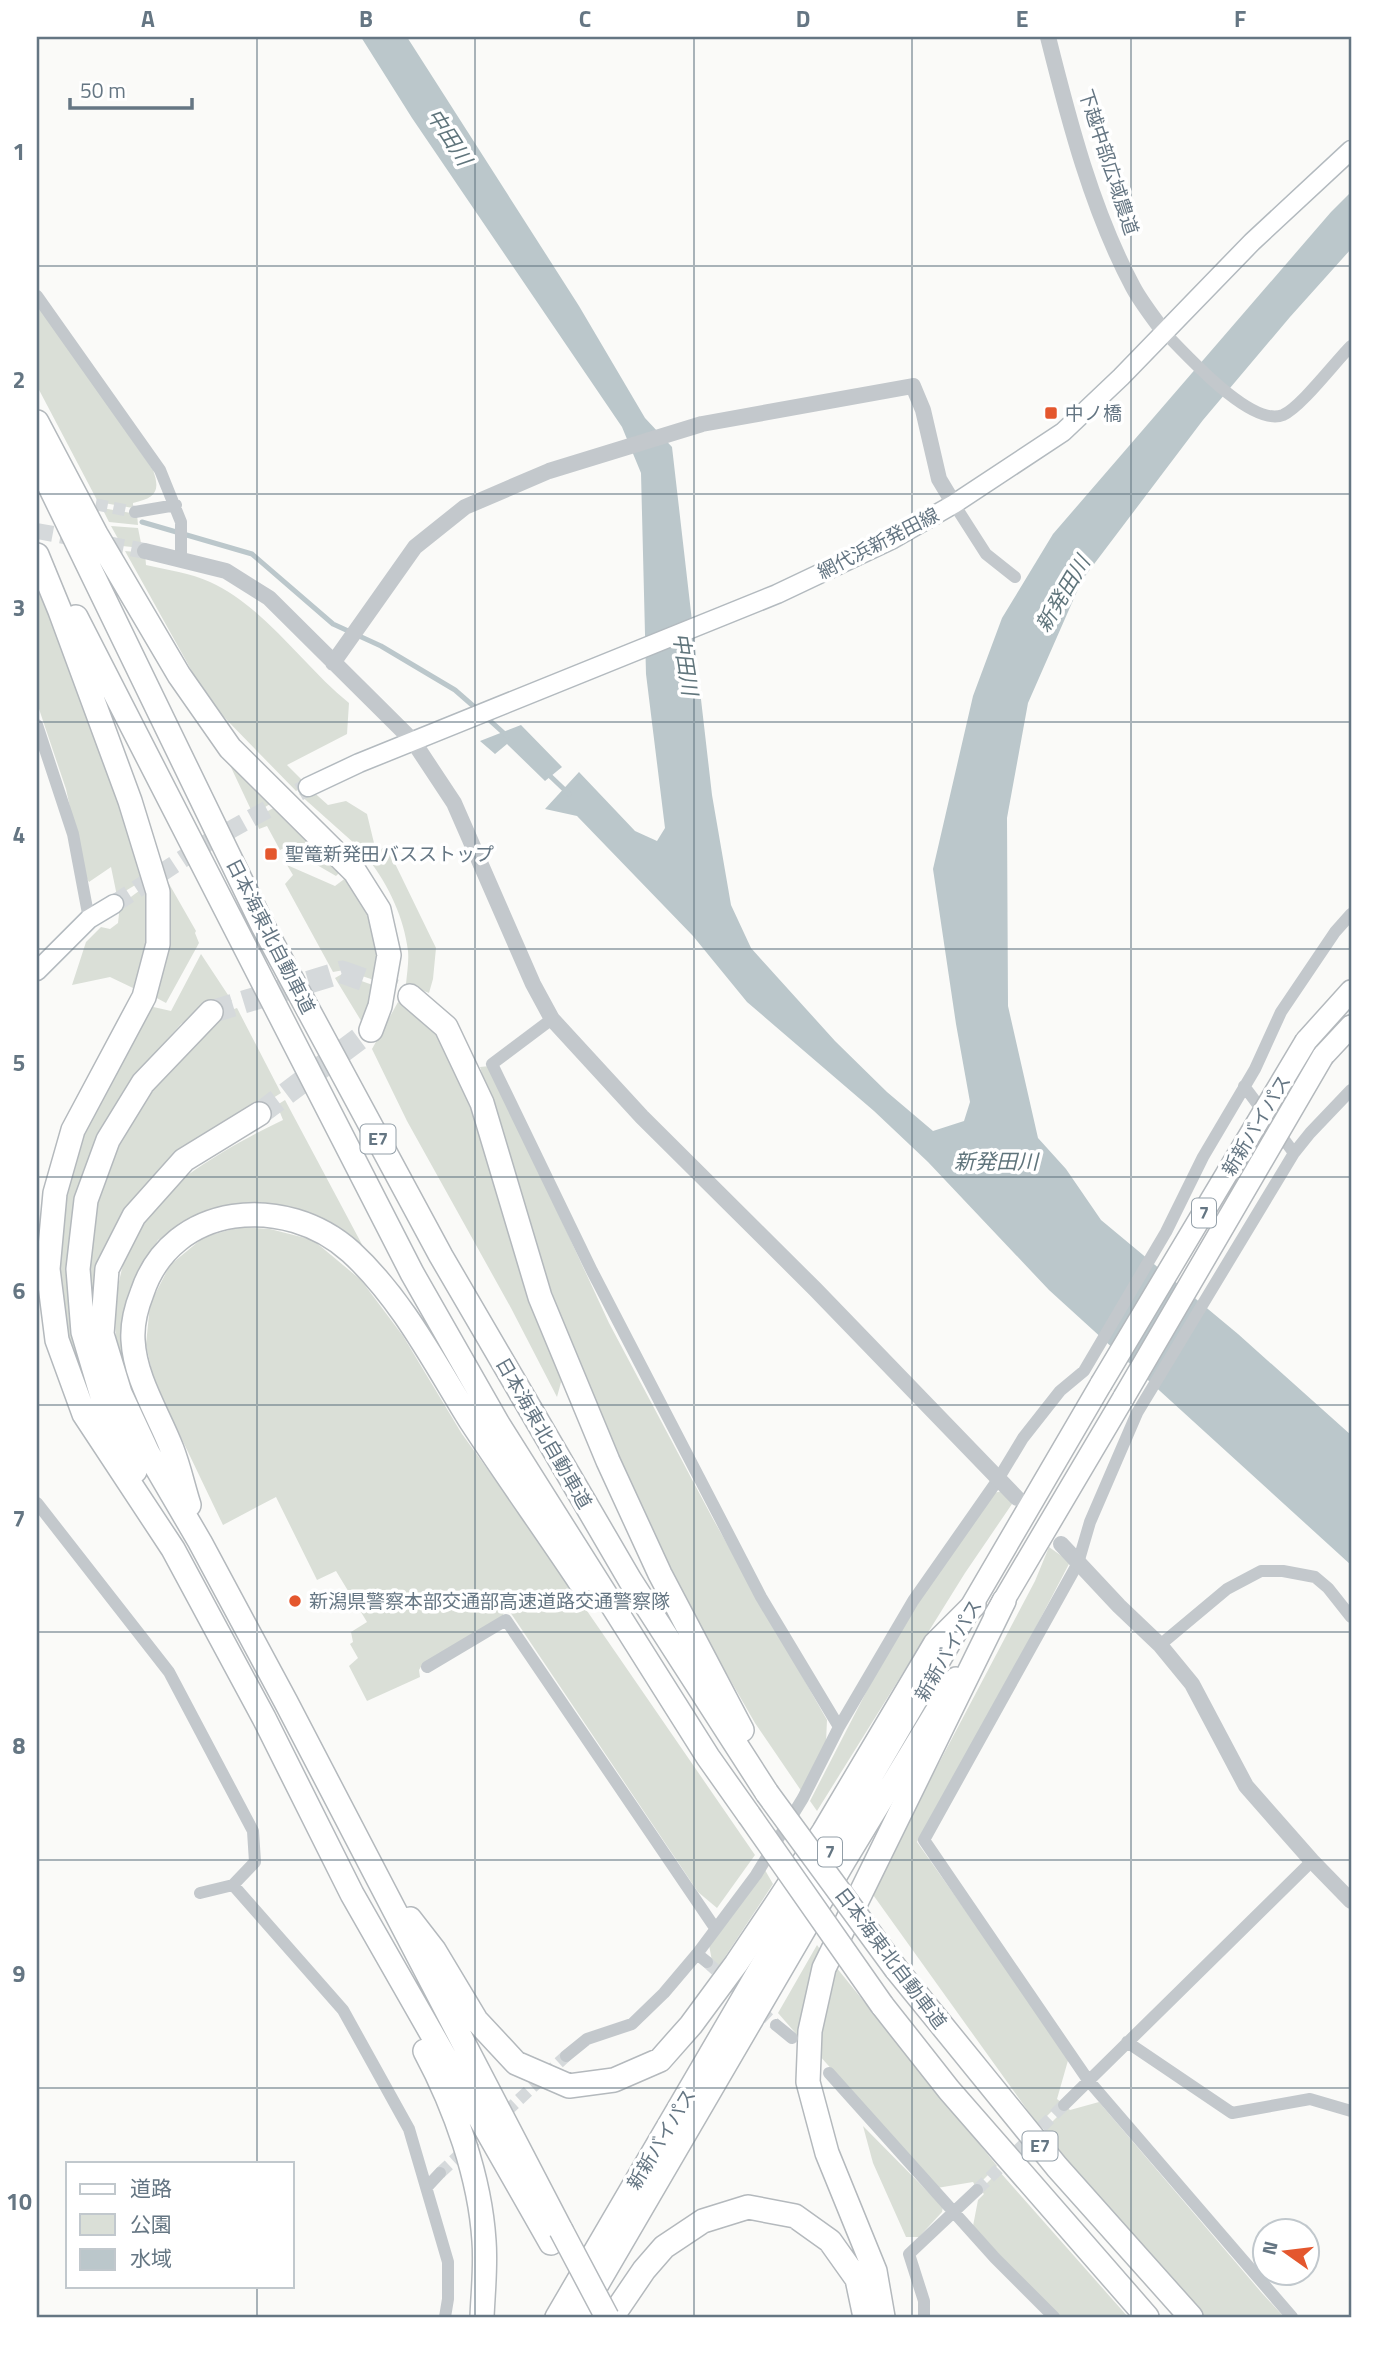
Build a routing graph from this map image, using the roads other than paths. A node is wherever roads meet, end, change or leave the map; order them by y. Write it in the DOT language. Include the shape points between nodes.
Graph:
graph roads {
  1 [pos="1048,37"];
  2 [pos="1351,149"];
  3 [pos="37,296"];
  4 [pos="1164,331"];
  5 [pos="1351,346"];
  6 [pos="37,422"];
  7 [pos="37,460"];
  8 [pos="954,504"];
  9 [pos="176,505"];
  10 [pos="135,512"];
  11 [pos="37,543"];
  12 [pos="145,551"];
  13 [pos="37,555"];
  14 [pos="181,560"];
  15 [pos="1015,578"];
  16 [pos="333,663"];
  17 [pos="37,725"];
  18 [pos="412,741"];
  19 [pos="308,786"];
  20 [pos="114,904"];
  21 [pos="1351,914"];
  22 [pos="89,919"];
  23 [pos="37,971"];
  24 [pos="1351,991"];
  25 [pos="410,996"];
  26 [pos="211,1012"];
  27 [pos="552,1019"];
  28 [pos="1351,1026"];
  29 [pos="370,1030"];
  30 [pos="1244,1086"];
  31 [pos="1351,1090"];
  32 [pos="259,1114"];
  33 [pos="1294,1153"];
  34 [pos="1131,1405"];
  35 [pos="997,1481"];
  36 [pos="1017,1498"];
  37 [pos="37,1503"];
  38 [pos="200,1542"];
  39 [pos="1060,1544"];
  40 [pos="173,1549"];
  41 [pos="1077,1563"];
  42 [pos="1004,1601"];
  43 [pos="974,1605"];
  44 [pos="1351,1617"];
  45 [pos="1160,1645"];
  46 [pos="427,1667"];
  47 [pos="839,1727"];
  48 [pos="708,1757"];
  49 [pos="769,1789"];
  50 [pos="1312,1861"];
  51 [pos="376,1875"];
  52 [pos="233,1885"];
  53 [pos="200,1893"];
  54 [pos="352,1894"];
  55 [pos="1351,1901"];
  56 [pos="715,1928"];
  57 [pos="697,1954"];
  58 [pos="708,1962"];
  59 [pos="776,2025"];
  60 [pos="792,2038"];
  61 [pos="1127,2042"];
  62 [pos="566,2056"];
  63 [pos="829,2073"];
  64 [pos="1088,2080"];
  65 [pos="1064,2105"];
  66 [pos="1351,2111"];
  67 [pos="440,2173"];
  68 [pos="427,2187"];
  69 [pos="976,2190"];
  70 [pos="954,2212"];
  71 [pos="556,2236"];
  72 [pos="445,2317"];
  73 [pos="482,2317"];
  74 [pos="556,2317"];
  75 [pos="579,2317"];
  76 [pos="590,2317"];
  77 [pos="610,2317"];
  78 [pos="865,2317"];
  79 [pos="883,2317"];
  80 [pos="924,2317"];
  81 [pos="1054,2317"];
  82 [pos="1147,2317"];
  83 [pos="1191,2317"];
  84 [pos="1292,2317"];
  1 -- 4 [label="street, 下越中部広域農道" via="1110,239 1134,289"];
  2 -- 4 [label="main road, 網代浜新発田線"];
  3 -- 9 [label="street" via="160,470"];
  4 -- 5 [label="street" via="1239,403 1256,413 1281,416 1297,406"];
  4 -- 8 [label="main road, 網代浜新発田線" via="1063,432"];
  6 -- 29 [label="highway" via="179,675 230,748 355,872 379,910 388,955 380,1006"];
  7 -- 49 [label="highway, 日本海東北自動車道 / E7" via="263,926 442,1256 630,1580"];
  8 -- 15 [label="street" via="986,554"];
  8 -- 16 [label="street" via="939,479 913,386 702,425 549,471 465,507 415,547"];
  8 -- 18 [label="main road, 網代浜新発田線" via="777,594"];
  9 -- 10 [label="street"];
  9 -- 14 [label="street"];
  11 -- 48 [label="highway, 日本海東北自動車道 / E7" via="412,1273 498,1424"];
  12 -- 14 [label="street"];
  13 -- 40 [label="highway" via="130,801 159,892 159,944 144,997 73,1130 55,1193 48,1269 57,1340 84,1414"];
  14 -- 16 [label="street" via="226,571 269,597"];
  16 -- 18 [label="street"];
  17 -- 22 [label="street" via="73,834"];
  18 -- 19 [label="main road, 網代浜新発田線"];
  18 -- 27 [label="street" via="454,803"];
  20 -- 22 [label="main road"];
  21 -- 30 [label="street" via="1281,1012"];
  22 -- 23 [label="main road"];
  24 -- 43 [label="highway, 新新バイパス / 7, bridge" via="1306,1041"];
  25 -- 49 [label="highway" via="446,1027 482,1102 540,1297 608,1461"];
  26 -- 40 [label="highway" via="143,1083 108,1140 86,1200 79,1269 83,1332 104,1403"];
  27 -- 35 [label="street"];
  27 -- 47 [label="street" via="492,1064 592,1271 761,1597"];
  28 -- 34 [label="highway, 新新バイパス / 7, bridge" via="1323,1056"];
  30 -- 33 [label="street"];
  30 -- 35 [label="street" via="1084,1371 1060,1391"];
  31 -- 33 [label="street"];
  32 -- 38 [label="highway" via="184,1160 134,1216 107,1269 102,1334 120,1393"];
  33 -- 34 [label="street"];
  34 -- 41 [label="street"];
  34 -- 42 [label="highway, 新新バイパス / 7"];
  35 -- 36 [label="street"];
  35 -- 47 [label="street" via="913,1601"];
  37 -- 52 [label="street" via="169,1672 253,1831 255,1862"];
  38 -- 48 [label="highway" via="172,1450 135,1357 135,1312 150,1270 186,1234 210,1221 254,1213 303,1223 324,1232 376,1277 601,1614"];
  38 -- 51 [label="highway"];
  39 -- 41 [label="street"];
  40 -- 54 [label="highway"];
  41 -- 45 [label="street"];
  41 -- 64 [label="street" via="924,1840"];
  42 -- 75 [label="highway, 新新バイパス / 7" via="845,1861"];
  42 -- 79 [label="highway" via="824,1968 810,2031 807,2082 827,2153 875,2271"];
  43 -- 51 [label="highway" via="935,1644 804,1862 736,1964 660,2060 614,2080 569,2086 516,2063 476,2020 435,1950"];
  43 -- 74 [label="highway, 新新バイパス / 7"];
  44 -- 45 [label="street" via="1315,1577 1261,1571 1227,1589"];
  45 -- 50 [label="street" via="1192,1684 1246,1786"];
  46 -- 56 [label="street" via="506,1620"];
  47 -- 56 [label="street" via="796,1809"];
  48 -- 82 [label="highway, 日本海東北自動車道 / E7, bridge" via="882,2005 949,2090"];
  49 -- 83 [label="highway, 日本海東北自動車道 / E7, bridge" via="896,1969 1057,2167"];
  50 -- 55 [label="street"];
  50 -- 61 [label="street"];
  51 -- 71 [label="highway"];
  52 -- 53 [label="street"];
  52 -- 68 [label="street" via="343,2010 409,2129"];
  54 -- 71 [label="highway"];
  54 -- 73 [label="highway" via="382,1973 437,2073 470,2159 484,2241"];
  56 -- 57 [label="street"];
  57 -- 58 [label="street"];
  57 -- 62 [label="street" via="632,2024 587,2039"];
  59 -- 60 [label="street"];
  61 -- 64 [label="street"];
  61 -- 66 [label="street" via="1231,2113 1310,2099"];
  63 -- 70 [label="street"];
  64 -- 65 [label="street"];
  64 -- 84 [label="street"];
  67 -- 68 [label="street"];
  68 -- 72 [label="street" via="448,2262"];
  69 -- 70 [label="street"];
  70 -- 80 [label="street" via="909,2254 924,2301"];
  70 -- 81 [label="street"];
  71 -- 76 [label="highway"];
  71 -- 77 [label="highway, bridge"];
  77 -- 78 [label="highway" via="664,2247 702,2221 748,2207 795,2216 830,2241 857,2279"];
}
